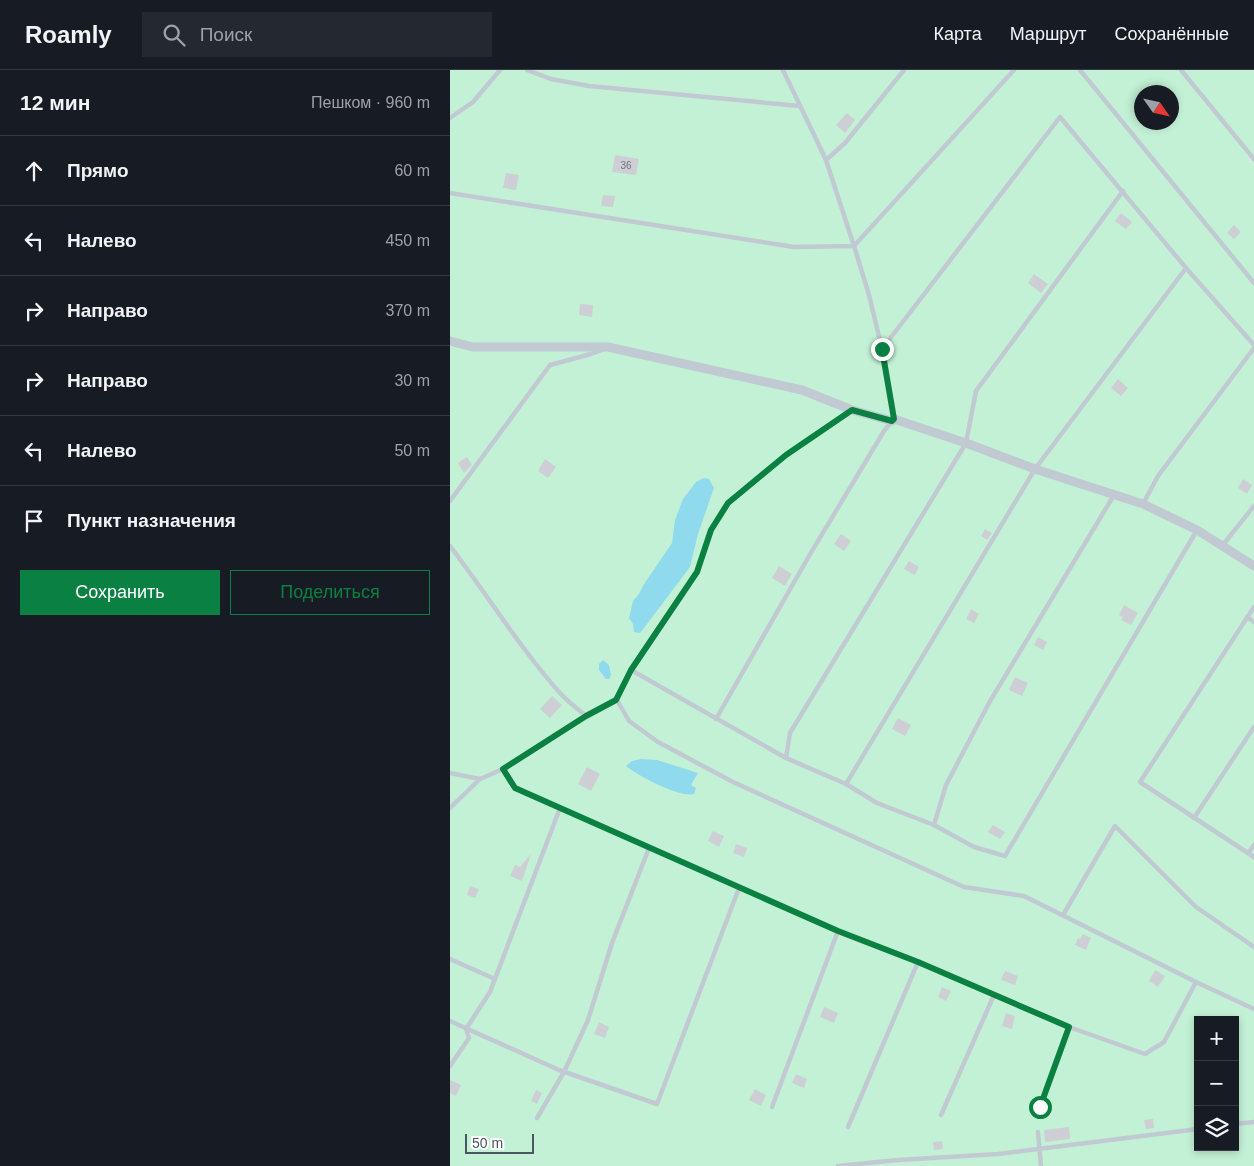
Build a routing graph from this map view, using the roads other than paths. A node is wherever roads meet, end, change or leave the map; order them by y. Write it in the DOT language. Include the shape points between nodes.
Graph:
graph roads {
  1 [pos="500,70"];
  2 [pos="527,70"];
  3 [pos="789,70"];
  4 [pos="904,70"];
  5 [pos="1014,70"];
  6 [pos="1080,70"];
  7 [pos="1180,70"];
  8 [pos="784,72"];
  9 [pos="800,106"];
  10 [pos="450,118"];
  11 [pos="1254,159"];
  12 [pos="826,160"];
  13 [pos="1123,191"];
  14 [pos="450,193"];
  15 [pos="854,246"];
  16 [pos="1186,268"];
  17 [pos="1254,283"];
  18 [pos="450,341"];
  19 [pos="1254,346"];
  20 [pos="608,347"];
  21 [pos="882,349"];
  22 [pos="852,410"];
  23 [pos="893,420"];
  24 [pos="966,443"];
  25 [pos="1035,469"];
  26 [pos="1114,495"];
  27 [pos="450,501"];
  28 [pos="1143,504"];
  29 [pos="1254,506"];
  30 [pos="1197,530"];
  31 [pos="450,546"];
  32 [pos="1222,546"];
  33 [pos="1254,566"];
  34 [pos="1254,607"];
  35 [pos="1246,617"];
  36 [pos="1254,622"];
  37 [pos="631,670"];
  38 [pos="616,700"];
  39 [pos="586,716"];
  40 [pos="716,719"];
  41 [pos="1254,727"];
  42 [pos="786,758"];
  43 [pos="503,769"];
  44 [pos="450,773"];
  45 [pos="480,779"];
  46 [pos="846,784"];
  47 [pos="450,808"];
  48 [pos="560,808"];
  49 [pos="1194,818"];
  50 [pos="934,825"];
  51 [pos="1254,844"];
  52 [pos="649,848"];
  53 [pos="1248,853"];
  54 [pos="1254,857"];
  55 [pos="739,888"];
  56 [pos="1063,914"];
  57 [pos="838,931"];
  58 [pos="1254,946"];
  59 [pos="450,959"];
  60 [pos="918,962"];
  61 [pos="495,979"];
  62 [pos="1196,982"];
  63 [pos="994,995"];
  64 [pos="1254,1009"];
  65 [pos="450,1021"];
  66 [pos="1069,1027"];
  67 [pos="466,1029"];
  68 [pos="450,1066"];
  69 [pos="564,1072"];
  70 [pos="772,1107"];
  71 [pos="1040,1107"];
  72 [pos="941,1115"];
  73 [pos="537,1118"];
  74 [pos="1254,1122"];
  75 [pos="1239,1124"];
  76 [pos="848,1127"];
  77 [pos="1194,1130"];
  78 [pos="1038,1132"];
  79 [pos="1040,1149"];
  80 [pos="838,1166"];
  81 [pos="1041,1166"];
  1 -- 10 [label="lane" via="473,102"];
  2 -- 9 [label="lane" via="551,79 589,86"];
  3 -- 8 [label="lane"];
  4 -- 12 [label="lane" via="845,143"];
  5 -- 15 [label="lane"];
  6 -- 17 [label="lane"];
  7 -- 11 [label="lane"];
  8 -- 9 [label="lane"];
  9 -- 12 [label="lane"];
  12 -- 15 [label="lane"];
  13 -- 16 [label="lane"];
  13 -- 21 [label="lane" via="1060,117"];
  13 -- 24 [label="lane" via="976,391"];
  14 -- 15 [label="lane" via="794,246"];
  15 -- 21 [label="lane"];
  16 -- 19 [label="lane"];
  16 -- 25 [label="lane"];
  18 -- 20 [label="street" via="473,347"];
  19 -- 28 [label="lane" via="1158,476"];
  20 -- 22 [label="street" via="802,390"];
  20 -- 27 [label="lane" via="550,365"];
  21 -- 23 [label="lane"];
  22 -- 23 [label="street"];
  22 -- 37 [label="lane" via="786,455 728,503 711,530 697,572"];
  23 -- 24 [label="street"];
  23 -- 40 [label="lane" via="809,556"];
  24 -- 25 [label="street"];
  24 -- 42 [label="lane" via="790,733"];
  25 -- 26 [label="street"];
  25 -- 46 [label="lane"];
  26 -- 28 [label="street"];
  26 -- 50 [label="lane" via="989,703 946,785"];
  28 -- 30 [label="street"];
  29 -- 32 [label="lane"];
  30 -- 32 [label="street"];
  30 -- 50 [label="lane" via="1005,856 974,847"];
  31 -- 39 [label="lane" via="555,687"];
  32 -- 33 [label="street"];
  34 -- 35 [label="lane"];
  35 -- 36 [label="lane"];
  35 -- 49 [label="lane" via="1140,782"];
  37 -- 38 [label="lane"];
  37 -- 40 [label="lane"];
  38 -- 39 [label="lane"];
  38 -- 56 [label="lane" via="629,721 658,742 733,782 964,887 1024,896"];
  39 -- 43 [label="lane"];
  40 -- 42 [label="lane"];
  41 -- 49 [label="lane"];
  42 -- 46 [label="lane"];
  43 -- 45 [label="lane"];
  43 -- 48 [label="lane" via="515,788"];
  44 -- 45 [label="lane"];
  45 -- 47 [label="lane"];
  46 -- 50 [label="lane" via="877,803"];
  48 -- 52 [label="lane"];
  48 -- 61 [label="lane"];
  49 -- 53 [label="lane"];
  51 -- 53 [label="lane"];
  52 -- 55 [label="lane"];
  52 -- 69 [label="lane" via="612,942 588,1020"];
  53 -- 54 [label="lane"];
  55 -- 57 [label="lane"];
  55 -- 69 [label="lane" via="657,1104"];
  56 -- 58 [label="lane" via="1115,826 1196,907"];
  56 -- 62 [label="lane"];
  57 -- 60 [label="lane"];
  57 -- 70 [label="lane"];
  59 -- 61 [label="lane"];
  60 -- 63 [label="lane"];
  60 -- 76 [label="lane"];
  61 -- 67 [label="lane"];
  62 -- 64 [label="lane"];
  62 -- 66 [label="lane" via="1164,1042 1145,1054"];
  63 -- 66 [label="lane"];
  63 -- 72 [label="lane"];
  65 -- 67 [label="lane"];
  66 -- 71 [label="lane"];
  67 -- 68 [label="lane" via="469,1038"];
  67 -- 69 [label="lane"];
  69 -- 73 [label="lane"];
  74 -- 75 [label="lane"];
  77 -- 79 [label="lane"];
  78 -- 79 [label="lane"];
  79 -- 80 [label="lane"];
  79 -- 81 [label="lane"];
}
